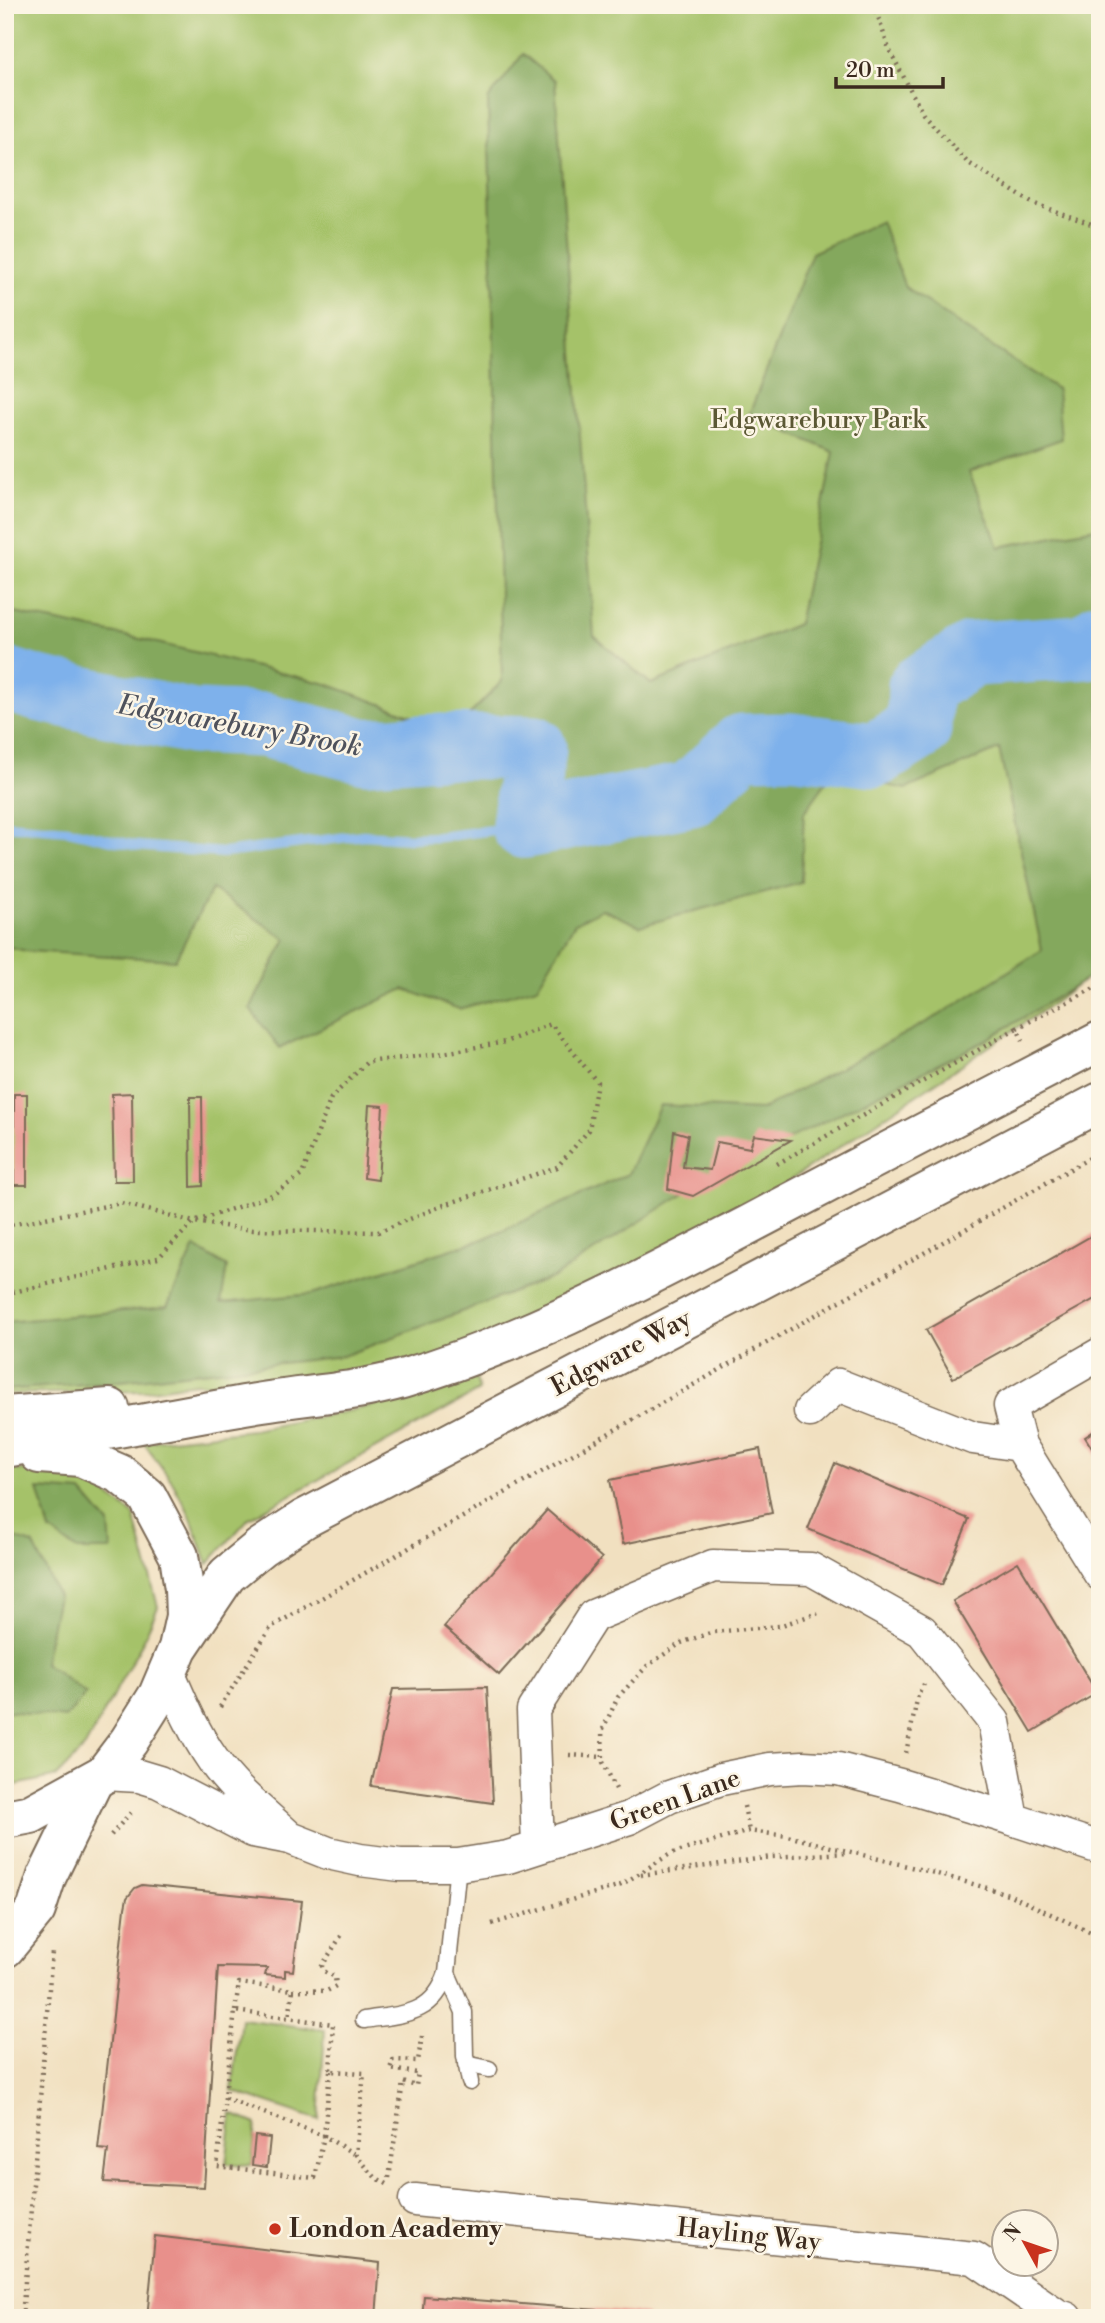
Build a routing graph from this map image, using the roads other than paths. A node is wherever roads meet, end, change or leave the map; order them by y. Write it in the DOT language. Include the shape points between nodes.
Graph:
graph roads {
  1 [pos="1100,1041"];
  2 [pos="1100,1102"];
  3 [pos="1100,1354"];
  4 [pos="248,1404"];
  5 [pos="810,1411"];
  6 [pos="5,1416"];
  7 [pos="1020,1445"];
  8 [pos="5,1449"];
  9 [pos="1100,1574"];
  10 [pos="173,1660"];
  11 [pos="99,1778"];
  12 [pos="5,1819"];
  13 [pos="1012,1819"];
  14 [pos="290,1838"];
  15 [pos="538,1847"];
  16 [pos="1100,1848"];
  17 [pos="458,1864"];
  18 [pos="5,1948"];
  19 [pos="447,1973"];
  20 [pos="364,2020"];
  21 [pos="466,2064"];
  22 [pos="489,2069"];
  23 [pos="470,2082"];
  24 [pos="402,2193"];
  25 [pos="1066,2318"];
  1 -- 4 [label="main road, Edgware Way" via="557,1320 470,1357 399,1380"];
  2 -- 10 [label="main road, Edgware Way" via="304,1518 227,1575"];
  3 -- 7 [label="street" via="1010,1406"];
  4 -- 6 [label="main road" via="192,1402"];
  4 -- 8 [label="main road"];
  5 -- 7 [label="street" via="838,1385 973,1438"];
  7 -- 9 [label="street"];
  8 -- 10 [label="main road" via="81,1457 120,1474 147,1496 179,1556 185,1616"];
  10 -- 11 [label="main road" via="130,1741"];
  10 -- 14 [label="street, Green Lane" via="199,1736 213,1761"];
  11 -- 12 [label="main road" via="32,1814"];
  11 -- 14 [label="street, Green Lane" via="139,1776 159,1782 253,1831"];
  11 -- 18 [label="main road" via="47,1876 36,1910"];
  13 -- 15 [label="street, Green Lane" via="838,1769 803,1767 731,1777 669,1797 629,1818"];
  13 -- 15 [label="street" via="994,1722 922,1630 811,1569 713,1566 593,1616 533,1710"];
  13 -- 16 [label="street, Green Lane"];
  14 -- 17 [label="street, Green Lane" via="360,1860"];
  15 -- 17 [label="street, Green Lane" via="508,1857"];
  17 -- 19 [label="lane"];
  19 -- 20 [label="lane" via="434,1999 424,2007"];
  19 -- 21 [label="lane" via="464,2012"];
  21 -- 22 [label="lane"];
  21 -- 23 [label="lane"];
  24 -- 25 [label="street, Hayling Way" via="974,2258"];
}
